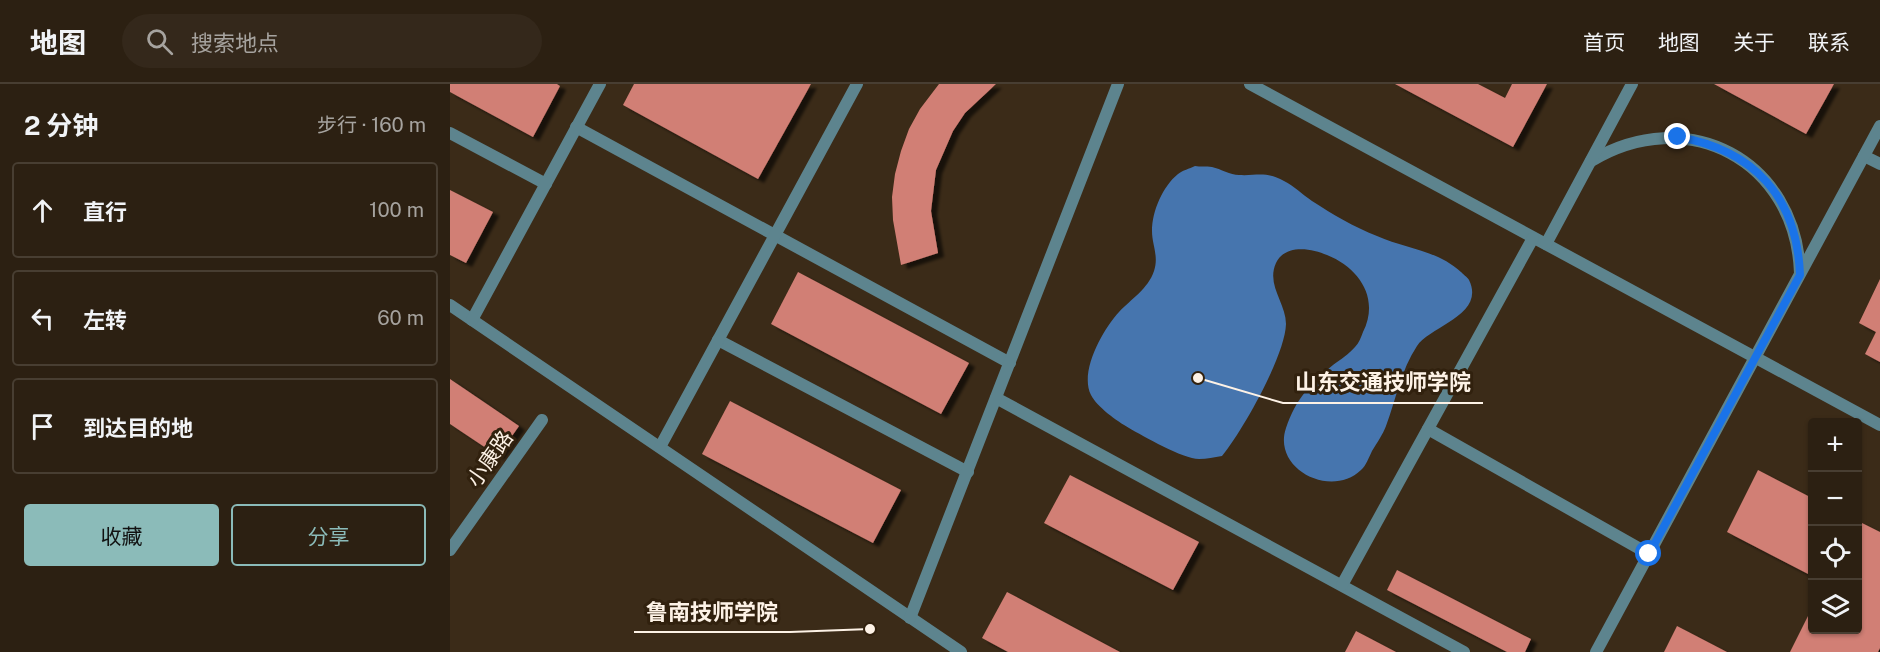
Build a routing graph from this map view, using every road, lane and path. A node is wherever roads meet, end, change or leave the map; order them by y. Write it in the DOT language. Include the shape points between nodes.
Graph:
graph roads {
  1 [pos="600,84"];
  2 [pos="857,84"];
  3 [pos="1118,84"];
  4 [pos="1250,84"];
  5 [pos="1632,84"];
  6 [pos="1880,126"];
  7 [pos="576,127"];
  8 [pos="450,133"];
  9 [pos="1864,156"];
  10 [pos="1591,161"];
  11 [pos="1880,164"];
  12 [pos="546,184"];
  13 [pos="775,235"];
  14 [pos="1533,238"];
  15 [pos="1546,244"];
  16 [pos="1800,275"];
  17 [pos="450,304"];
  18 [pos="472,320"];
  19 [pos="717,340"];
  20 [pos="1755,358"];
  21 [pos="1010,363"];
  22 [pos="996,398"];
  23 [pos="542,420"];
  24 [pos="1880,425"];
  25 [pos="1428,429"];
  26 [pos="660,447"];
  27 [pos="968,472"];
  28 [pos="450,550"];
  29 [pos="1649,554"];
  30 [pos="1341,585"];
  31 [pos="910,618"];
  32 [pos="961,652"];
  33 [pos="1464,652"];
  34 [pos="1596,652"];
  1 -- 7 [label="street"];
  2 -- 13 [label="street"];
  3 -- 21 [label="street"];
  4 -- 14 [label="street"];
  5 -- 10 [label="street"];
  6 -- 9 [label="street"];
  7 -- 12 [label="street"];
  7 -- 13 [label="street"];
  8 -- 12 [label="street"];
  9 -- 11 [label="street"];
  9 -- 16 [label="street"];
  10 -- 15 [label="street"];
  10 -- 16 [label="street" via="1623,144 1659,137 1696,140 1730,153 1760,175 1782,204 1796,238"];
  12 -- 18 [label="street"];
  13 -- 19 [label="street"];
  13 -- 21 [label="street"];
  14 -- 15 [label="street"];
  14 -- 25 [label="street"];
  15 -- 20 [label="street"];
  16 -- 20 [label="street"];
  17 -- 18 [label="street"];
  18 -- 26 [label="street"];
  19 -- 26 [label="street"];
  19 -- 27 [label="street"];
  20 -- 24 [label="street"];
  20 -- 29 [label="street"];
  21 -- 22 [label="street"];
  22 -- 27 [label="street"];
  22 -- 30 [label="street"];
  23 -- 28 [label="street, 小康路"];
  25 -- 29 [label="street"];
  25 -- 30 [label="street"];
  26 -- 31 [label="street"];
  27 -- 31 [label="street"];
  29 -- 34 [label="street"];
  30 -- 33 [label="street"];
  31 -- 32 [label="street"];
}
